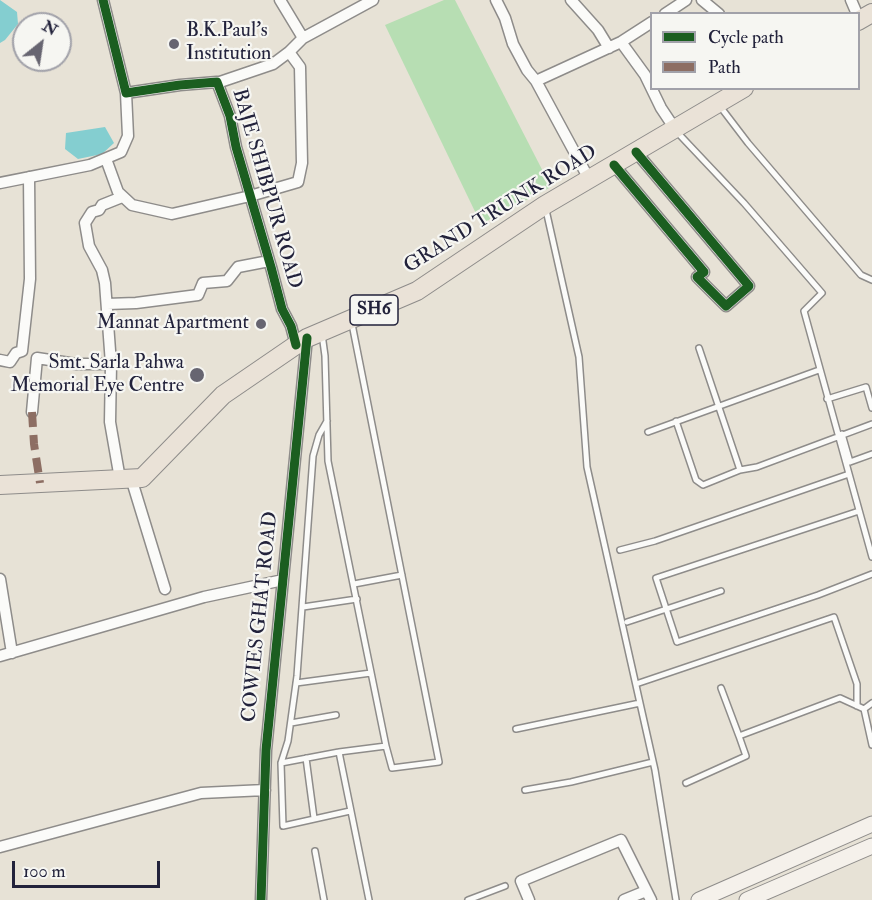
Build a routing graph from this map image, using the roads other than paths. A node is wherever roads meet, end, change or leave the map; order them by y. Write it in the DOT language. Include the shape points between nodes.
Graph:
graph roads {
  1 [pos="103,0"];
  2 [pos="280,0"];
  3 [pos="373,0"];
  4 [pos="571,0"];
  5 [pos="686,0"];
  6 [pos="702,0"];
  7 [pos="499,1"];
  8 [pos="668,12"];
  9 [pos="717,12"];
  10 [pos="650,23"];
  11 [pos="303,38"];
  12 [pos="621,42"];
  13 [pos="609,48"];
  14 [pos="290,52"];
  15 [pos="536,81"];
  16 [pos="217,83"];
  17 [pos="650,85"];
  18 [pos="652,90"];
  19 [pos="741,90"];
  20 [pos="126,93"];
  21 [pos="718,104"];
  22 [pos="675,129"];
  23 [pos="636,152"];
  24 [pos="106,159"];
  25 [pos="614,165"];
  26 [pos="29,177"];
  27 [pos="590,179"];
  28 [pos="0,183"];
  29 [pos="122,196"];
  30 [pos="250,196"];
  31 [pos="545,205"];
  32 [pos="269,261"];
  33 [pos="872,280"];
  34 [pos="107,304"];
  35 [pos="351,320"];
  36 [pos="308,338"];
  37 [pos="699,348"];
  38 [pos="22,351"];
  39 [pos="37,358"];
  40 [pos="0,360"];
  41 [pos="111,364"];
  42 [pos="819,370"];
  43 [pos="827,399"];
  44 [pos="718,406"];
  45 [pos="872,408"];
  46 [pos="32,412"];
  47 [pos="327,421"];
  48 [pos="676,421"];
  49 [pos="872,424"];
  50 [pos="648,432"];
  51 [pos="840,435"];
  52 [pos="872,454"];
  53 [pos="740,470"];
  54 [pos="849,474"];
  55 [pos="125,478"];
  56 [pos="0,485"];
  57 [pos="859,511"];
  58 [pos="620,550"];
  59 [pos="872,556"];
  60 [pos="872,574"];
  61 [pos="402,575"];
  62 [pos="0,579"];
  63 [pos="283,580"];
  64 [pos="354,584"];
  65 [pos="165,588"];
  66 [pos="720,591"];
  67 [pos="357,599"];
  68 [pos="303,607"];
  69 [pos="666,608"];
  70 [pos="627,622"];
  71 [pos="12,653"];
  72 [pos="0,656"];
  73 [pos="371,673"];
  74 [pos="296,682"];
  75 [pos="636,684"];
  76 [pos="721,688"];
  77 [pos="640,703"];
  78 [pos="872,703"];
  79 [pos="861,707"];
  80 [pos="336,714"];
  81 [pos="291,723"];
  82 [pos="516,729"];
  83 [pos="739,736"];
  84 [pos="872,745"];
  85 [pos="386,746"];
  86 [pos="339,752"];
  87 [pos="306,758"];
  88 [pos="653,762"];
  89 [pos="281,763"];
  90 [pos="686,783"];
  91 [pos="265,790"];
  92 [pos="525,790"];
  93 [pos="350,811"];
  94 [pos="314,818"];
  95 [pos="872,824"];
  96 [pos="872,846"];
  97 [pos="0,847"];
  98 [pos="315,851"];
  99 [pos="505,886"];
  100 [pos="649,895"];
  101 [pos="261,900"];
  102 [pos="324,900"];
  103 [pos="369,900"];
  104 [pos="468,900"];
  105 [pos="529,900"];
  106 [pos="624,900"];
  107 [pos="676,900"];
  108 [pos="699,900"];
  109 [pos="747,900"];
  1 -- 20 [label="street"];
  2 -- 11 [label="street"];
  3 -- 11 [label="street"];
  4 -- 13 [label="street"];
  5 -- 8 [label="street"];
  6 -- 9 [label="street"];
  7 -- 15 [label="street" via="513,44"];
  10 -- 12 [label="street"];
  11 -- 14 [label="street"];
  12 -- 13 [label="street"];
  12 -- 17 [label="street"];
  13 -- 15 [label="street"];
  14 -- 16 [label="street" via="273,64"];
  14 -- 30 [label="street" via="300,68 302,163 298,182"];
  15 -- 27 [label="street"];
  16 -- 20 [label="street, BAJE SHIBPUR ROAD"];
  16 -- 30 [label="street, BAJE SHIBPUR ROAD" via="230,116"];
  18 -- 22 [label="street"];
  19 -- 21 [label="main road, GRAND TRUNK ROAD / SH6"];
  20 -- 24 [label="street" via="128,136 121,152"];
  21 -- 22 [label="main road, GRAND TRUNK ROAD / SH6"];
  21 -- 33 [label="lane" via="861,275"];
  22 -- 23 [label="main road, GRAND TRUNK ROAD / SH6"];
  22 -- 42 [label="lane" via="822,293 804,310"];
  23 -- 25 [label="main road, GRAND TRUNK ROAD / SH6"];
  23 -- 25 [label="street" via="749,286 726,306 698,277 704,272"];
  24 -- 26 [label="street"];
  24 -- 29 [label="street"];
  25 -- 27 [label="main road, GRAND TRUNK ROAD / SH6"];
  26 -- 28 [label="street"];
  26 -- 38 [label="street" via="30,279"];
  27 -- 31 [label="main road, GRAND TRUNK ROAD / SH6"];
  29 -- 30 [label="street" via="132,205 172,214"];
  29 -- 34 [label="street" via="92,212 85,223 89,246 102,270"];
  30 -- 32 [label="street, BAJE SHIBPUR ROAD"];
  31 -- 35 [label="main road, GRAND TRUNK ROAD / SH6" via="417,291"];
  31 -- 75 [label="lane" via="579,357 587,467"];
  32 -- 34 [label="street" via="238,267 227,281 203,283 198,295"];
  32 -- 36 [label="street, BAJE SHIBPUR ROAD" via="282,309 291,326"];
  34 -- 41 [label="street"];
  35 -- 36 [label="main road, GRAND TRUNK ROAD / SH6"];
  35 -- 61 [label="lane"];
  36 -- 47 [label="lane" via="325,356"];
  36 -- 55 [label="main road, GRAND TRUNK ROAD / SH6" via="223,395 142,478"];
  36 -- 63 [label="street, COWIES GHAT ROAD"];
  37 -- 44 [label="lane"];
  38 -- 39 [label="street"];
  38 -- 40 [label="street" via="10,362"];
  39 -- 41 [label="street"];
  39 -- 46 [label="street"];
  41 -- 55 [label="street" via="110,422"];
  42 -- 43 [label="lane"];
  42 -- 44 [label="lane"];
  43 -- 45 [label="lane" via="866,387"];
  43 -- 51 [label="lane"];
  44 -- 48 [label="lane"];
  44 -- 53 [label="lane"];
  47 -- 64 [label="lane" via="328,461"];
  47 -- 68 [label="lane" via="313,456"];
  48 -- 50 [label="lane"];
  48 -- 53 [label="lane" via="696,480 703,485"];
  49 -- 51 [label="lane"];
  51 -- 52 [label="lane" via="850,462"];
  51 -- 53 [label="lane"];
  51 -- 54 [label="lane"];
  54 -- 57 [label="lane"];
  54 -- 58 [label="lane"];
  55 -- 56 [label="main road, GRAND TRUNK ROAD / SH6"];
  55 -- 65 [label="street"];
  57 -- 59 [label="lane"];
  57 -- 69 [label="lane" via="656,579"];
  60 -- 69 [label="lane" via="676,642"];
  61 -- 64 [label="lane"];
  61 -- 85 [label="lane" via="439,762 392,768"];
  62 -- 71 [label="street"];
  63 -- 71 [label="street" via="204,597"];
  63 -- 91 [label="street, COWIES GHAT ROAD"];
  64 -- 67 [label="lane"];
  66 -- 69 [label="lane"];
  67 -- 68 [label="lane"];
  67 -- 73 [label="lane"];
  68 -- 74 [label="lane"];
  69 -- 70 [label="lane"];
  71 -- 72 [label="street"];
  73 -- 74 [label="lane"];
  73 -- 85 [label="lane"];
  74 -- 81 [label="lane"];
  75 -- 77 [label="lane"];
  75 -- 79 [label="lane" via="834,617"];
  76 -- 83 [label="lane"];
  77 -- 82 [label="lane"];
  77 -- 88 [label="lane"];
  78 -- 79 [label="lane"];
  79 -- 83 [label="lane" via="840,698"];
  79 -- 84 [label="lane"];
  80 -- 81 [label="lane"];
  81 -- 89 [label="lane"];
  83 -- 90 [label="lane" via="746,756"];
  85 -- 86 [label="lane"];
  86 -- 87 [label="lane"];
  86 -- 93 [label="lane"];
  87 -- 89 [label="lane"];
  87 -- 94 [label="lane"];
  88 -- 92 [label="lane"];
  88 -- 107 [label="lane"];
  89 -- 94 [label="lane" via="283,826"];
  91 -- 97 [label="street" via="201,793"];
  91 -- 101 [label="street, COWIES GHAT ROAD"];
  93 -- 94 [label="lane"];
  93 -- 103 [label="lane"];
  95 -- 108 [label="main road"];
  96 -- 109 [label="main road"];
  98 -- 102 [label="lane"];
  99 -- 104 [label="lane"];
  100 -- 105 [label="street" via="621,840 521,881"];
  100 -- 106 [label="street"];
}
